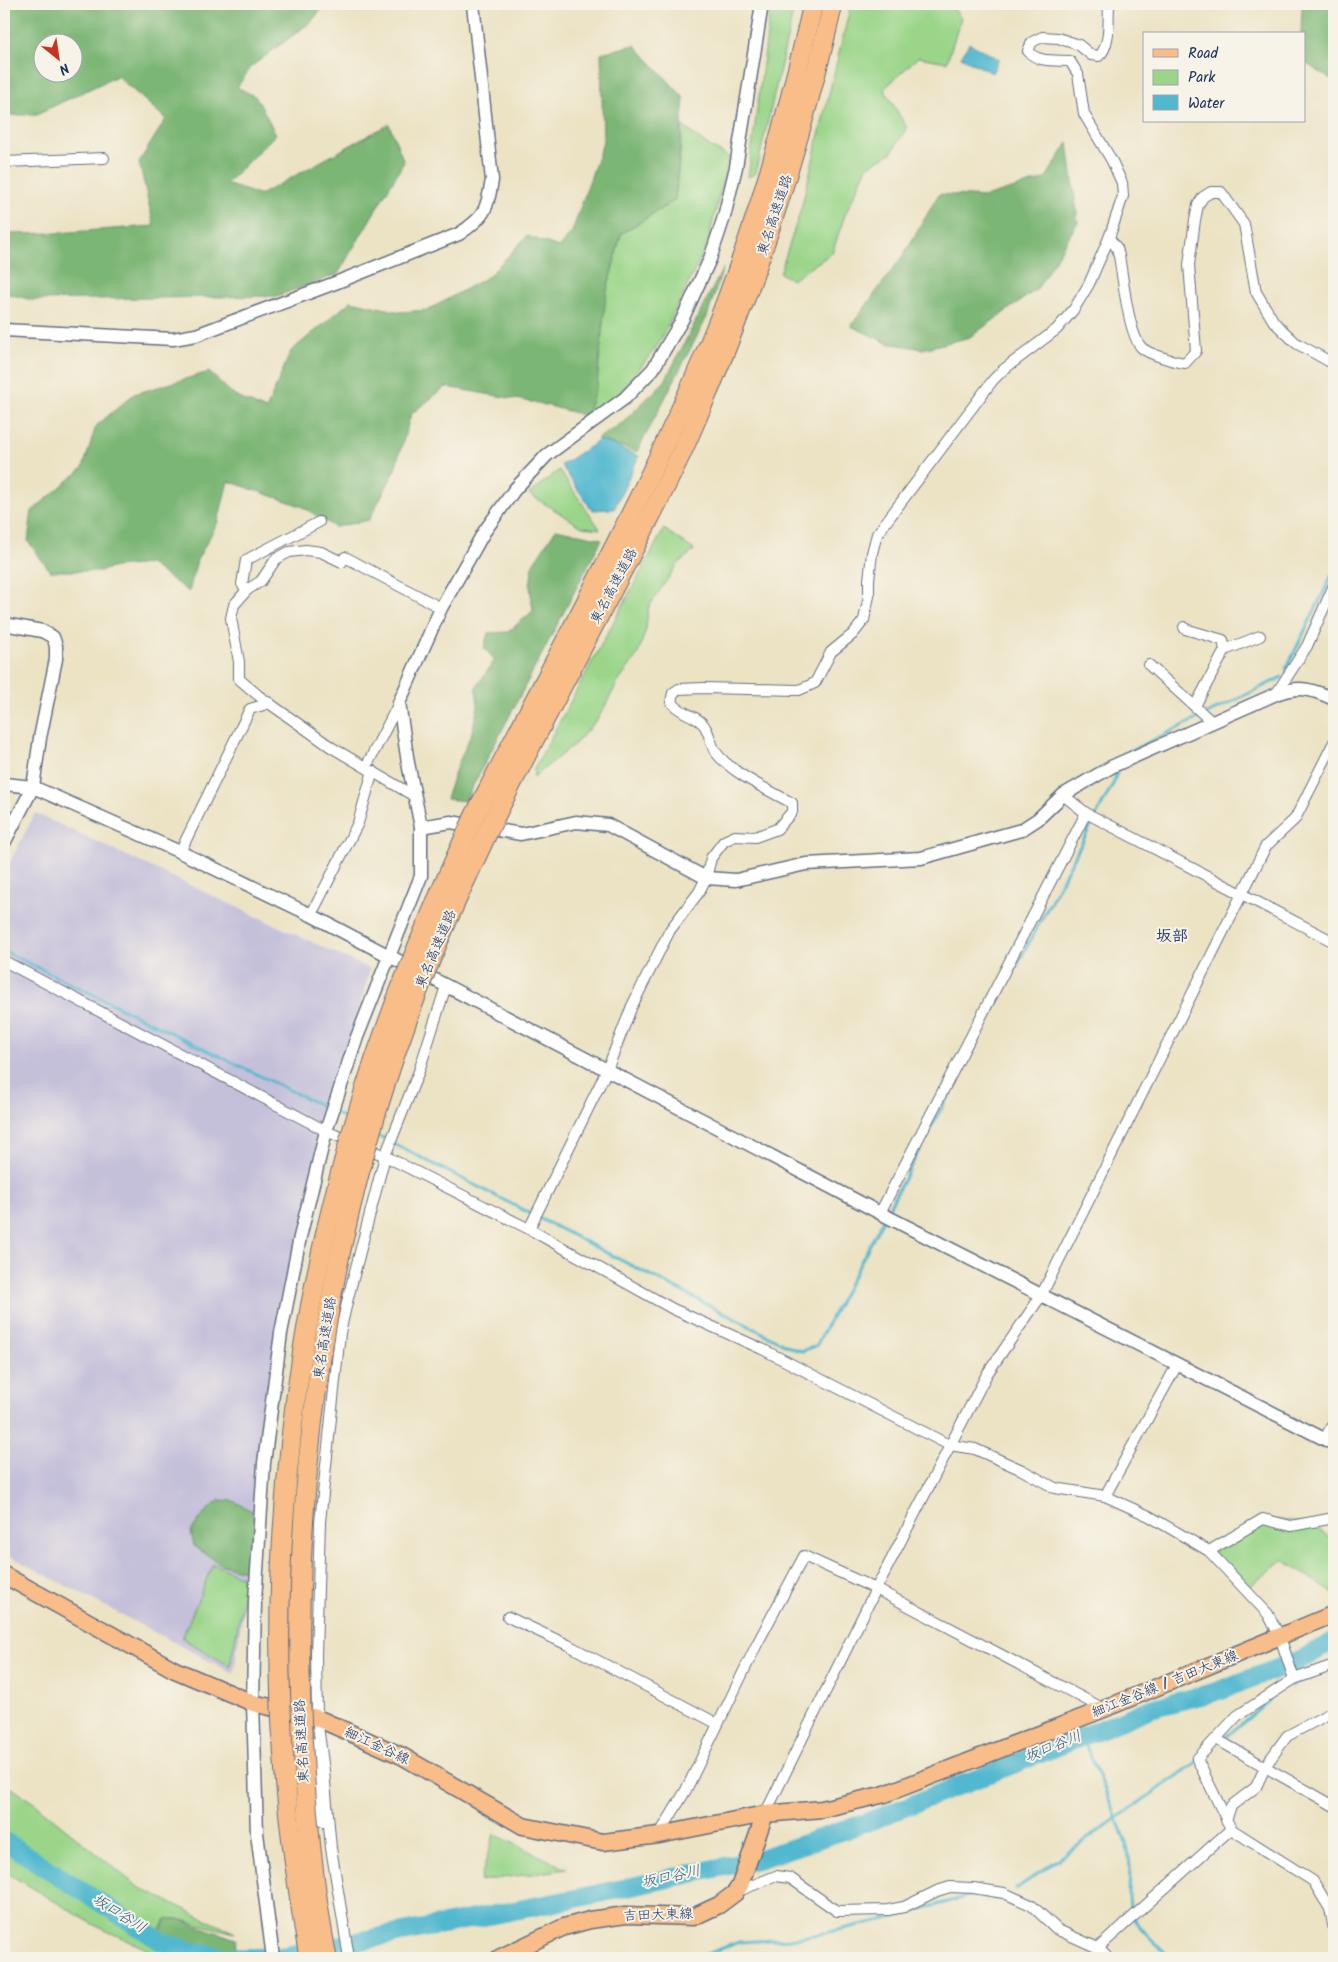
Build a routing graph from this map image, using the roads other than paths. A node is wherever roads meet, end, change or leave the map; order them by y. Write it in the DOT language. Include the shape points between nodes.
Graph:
graph roads {
  1 [pos="473,4"];
  2 [pos="762,4"];
  3 [pos="813,4"];
  4 [pos="833,4"];
  5 [pos="1109,4"];
  6 [pos="104,158"];
  7 [pos="4,162"];
  8 [pos="1109,238"];
  9 [pos="4,330"];
  10 [pos="1334,364"];
  11 [pos="685,423"];
  12 [pos="319,522"];
  13 [pos="1334,585"];
  14 [pos="247,590"];
  15 [pos="441,608"];
  16 [pos="4,624"];
  17 [pos="1184,627"];
  18 [pos="1260,636"];
  19 [pos="1225,650"];
  20 [pos="1149,666"];
  21 [pos="1276,694"];
  22 [pos="1334,699"];
  23 [pos="270,703"];
  24 [pos="399,703"];
  25 [pos="1197,708"];
  26 [pos="1211,721"];
  27 [pos="1334,742"];
  28 [pos="370,769"];
  29 [pos="4,784"];
  30 [pos="33,787"];
  31 [pos="1063,795"];
  32 [pos="414,796"];
  33 [pos="1086,814"];
  34 [pos="421,827"];
  35 [pos="4,843"];
  36 [pos="180,852"];
  37 [pos="706,878"];
  38 [pos="1242,894"];
  39 [pos="311,915"];
  40 [pos="1334,942"];
  41 [pos="390,956"];
  42 [pos="4,961"];
  43 [pos="446,986"];
  44 [pos="606,1070"];
  45 [pos="328,1125"];
  46 [pos="387,1152"];
  47 [pos="880,1213"];
  48 [pos="530,1226"];
  49 [pos="1041,1296"];
  50 [pos="1177,1365"];
  51 [pos="1334,1421"];
  52 [pos="1330,1442"];
  53 [pos="949,1445"];
  54 [pos="1105,1496"];
  55 [pos="1334,1518"];
  56 [pos="1209,1551"];
  57 [pos="4,1575"];
  58 [pos="876,1589"];
  59 [pos="1334,1614"];
  60 [pos="508,1616"];
  61 [pos="1281,1640"];
  62 [pos="1334,1665"];
  63 [pos="1294,1679"];
  64 [pos="253,1703"];
  65 [pos="1104,1709"];
  66 [pos="1334,1711"];
  67 [pos="312,1717"];
  68 [pos="718,1724"];
  69 [pos="1216,1739"];
  70 [pos="1266,1765"];
  71 [pos="1334,1806"];
  72 [pos="763,1820"];
  73 [pos="1228,1824"];
  74 [pos="659,1835"];
  75 [pos="738,1889"];
  76 [pos="339,1920"];
  77 [pos="1334,1930"];
  78 [pos="1098,1948"];
  79 [pos="273,1958"];
  80 [pos="309,1958"];
  81 [pos="327,1958"];
  82 [pos="342,1958"];
  83 [pos="349,1958"];
  84 [pos="499,1958"];
  85 [pos="1108,1958"];
  1 -- 9 [label="street" via="492,180 488,204 478,221 459,234 196,335 173,339"];
  2 -- 15 [label="street" via="736,167 724,217 710,259 682,320 653,369 625,398 547,455 515,489 484,532"];
  3 -- 11 [label="highway, 東名高速道路" via="779,140"];
  4 -- 11 [label="highway, 東名高速道路" via="809,103 768,238 742,309"];
  5 -- 8 [label="street" via="1106,43 1104,52 1099,56 1058,38 1042,37 1032,42 1028,51 1040,60 1070,61 1078,74 1084,114 1122,183 1123,196"];
  6 -- 7 [label="street"];
  8 -- 10 [label="street" via="1119,256 1131,325 1142,349 1185,363 1196,351 1189,264 1194,220 1203,197 1221,192 1244,224 1256,292 1274,322 1296,343"];
  8 -- 37 [label="street" via="1074,309 1057,329 993,380 877,534 864,620 831,652 815,683 799,690 703,688 679,689 673,693 671,702 678,710 703,723 715,751 725,762 792,803 792,812 777,829 755,837 734,836 724,841 711,858"];
  11 -- 80 [label="highway, 東名高速道路, bridge" via="620,534 475,815 412,958 365,1090 332,1208 296,1399 283,1545 280,1665 285,1777"];
  11 -- 81 [label="highway, 東名高速道路, bridge" via="648,521 493,822 432,959 386,1085 338,1261 311,1432 302,1540 299,1669 311,1855"];
  12 -- 14 [label="street" via="246,560 242,584"];
  13 -- 21 [label="street" via="1307,646"];
  14 -- 15 [label="street" via="261,581 276,559 290,552 306,550 321,552 342,562 346,557"];
  14 -- 23 [label="street" via="234,605 231,618 239,679"];
  15 -- 24 [label="street"];
  16 -- 30 [label="street" via="42,631 52,637 56,646"];
  17 -- 19 [label="street" via="1222,640"];
  18 -- 19 [label="street"];
  19 -- 25 [label="street"];
  20 -- 25 [label="street"];
  21 -- 22 [label="street" via="1291,688 1313,689"];
  21 -- 26 [label="street"];
  23 -- 28 [label="street" via="331,747"];
  23 -- 36 [label="street" via="250,709"];
  24 -- 28 [label="street"];
  24 -- 32 [label="street"];
  25 -- 26 [label="street"];
  26 -- 31 [label="street" via="1113,766"];
  27 -- 38 [label="street" via="1295,819 1266,846"];
  28 -- 32 [label="street"];
  28 -- 39 [label="street" via="358,823"];
  29 -- 30 [label="street"];
  30 -- 35 [label="street"];
  30 -- 36 [label="street"];
  31 -- 33 [label="street"];
  31 -- 37 [label="street" via="1021,830 921,858 806,864 736,880"];
  32 -- 34 [label="street"];
  33 -- 38 [label="street"];
  33 -- 47 [label="street"];
  34 -- 37 [label="street" via="451,822 521,834 576,822 608,825"];
  34 -- 41 [label="street" via="421,876"];
  36 -- 39 [label="street"];
  37 -- 44 [label="street" via="670,930 632,1006"];
  38 -- 40 [label="street"];
  38 -- 49 [label="street"];
  39 -- 41 [label="street"];
  41 -- 43 [label="street"];
  41 -- 45 [label="street" via="357,1037"];
  42 -- 45 [label="street"];
  43 -- 44 [label="street"];
  43 -- 46 [label="street" via="419,1071"];
  44 -- 47 [label="street"];
  44 -- 48 [label="street"];
  45 -- 46 [label="street"];
  45 -- 64 [label="street" via="300,1237 281,1333 264,1463 255,1601"];
  46 -- 48 [label="street"];
  46 -- 67 [label="street" via="340,1333 320,1522"];
  47 -- 49 [label="street"];
  48 -- 53 [label="street" via="673,1309 762,1348"];
  49 -- 50 [label="street"];
  49 -- 53 [label="street" via="987,1374"];
  50 -- 52 [label="street"];
  50 -- 54 [label="street"];
  51 -- 52 [label="street"];
  53 -- 54 [label="street" via="975,1449 1054,1488"];
  53 -- 58 [label="street"];
  54 -- 56 [label="street"];
  55 -- 56 [label="street" via="1291,1526 1263,1519"];
  56 -- 61 [label="street" via="1268,1614"];
  57 -- 64 [label="main road, 細江金谷線" via="174,1670"];
  58 -- 65 [label="street"];
  58 -- 68 [label="street" via="804,1556"];
  58 -- 72 [label="street"];
  59 -- 61 [label="main road, 細江金谷線 / 吉田大東線"];
  60 -- 68 [label="street"];
  61 -- 63 [label="street"];
  61 -- 65 [label="main road, 細江金谷線 / 吉田大東線"];
  62 -- 63 [label="street"];
  63 -- 69 [label="street" via="1237,1716"];
  64 -- 67 [label="main road, 細江金谷線"];
  64 -- 79 [label="street" via="257,1833"];
  65 -- 72 [label="main road, 細江金谷線 / 吉田大東線" via="885,1794"];
  66 -- 70 [label="street" via="1287,1736"];
  67 -- 74 [label="main road, 細江金谷線" via="402,1756 523,1826 603,1842"];
  67 -- 76 [label="street" via="324,1771"];
  68 -- 74 [label="street" via="686,1790"];
  69 -- 70 [label="street"];
  69 -- 73 [label="street" via="1198,1763"];
  70 -- 71 [label="street"];
  70 -- 73 [label="street" via="1256,1787 1231,1806"];
  72 -- 74 [label="main road, 細江金谷線"];
  72 -- 75 [label="main road"];
  73 -- 77 [label="street" via="1313,1881 1330,1908"];
  73 -- 78 [label="street"];
  75 -- 78 [label="street" via="776,1876 790,1878 837,1911 904,1907 950,1887 1004,1893 1030,1906 1058,1930"];
  75 -- 84 [label="main road, 吉田大東線" via="719,1905 693,1917 626,1916 590,1920 564,1927"];
  76 -- 82 [label="street"];
  76 -- 83 [label="street"];
  78 -- 85 [label="street"];
}
